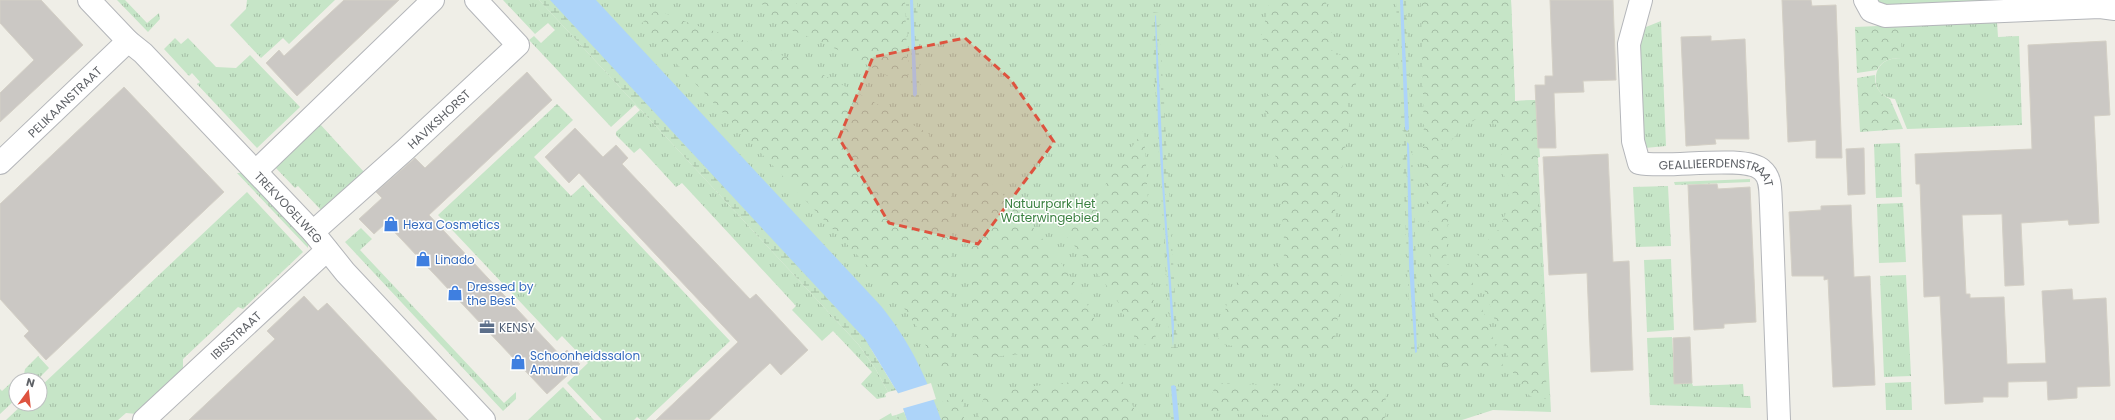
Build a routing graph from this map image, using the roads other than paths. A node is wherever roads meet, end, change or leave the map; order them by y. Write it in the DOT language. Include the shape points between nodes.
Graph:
graph roads {
  1 [pos="90,0"];
  2 [pos="434,0"];
  3 [pos="476,0"];
  4 [pos="1641,0"];
  5 [pos="1865,0"];
  6 [pos="2115,9"];
  7 [pos="128,41"];
  8 [pos="0,163"];
  9 [pos="256,171"];
  10 [pos="313,232"];
  11 [pos="327,250"];
  12 [pos="144,420"];
  13 [pos="484,420"];
  14 [pos="1780,420"];
  1 -- 7 [label="street, TREKVOGELWEG"];
  2 -- 9 [label="street"];
  3 -- 10 [label="street, HAVIKSHORST" via="518,44"];
  4 -- 14 [label="street, GEALLIEERDENSTRAAT" via="1628,44 1633,141 1639,163 1748,163 1762,170 1768,177"];
  5 -- 6 [label="street" via="1871,11 1885,16 2100,7"];
  7 -- 8 [label="street, PELIKAANSTRAAT"];
  7 -- 9 [label="street, TREKVOGELWEG" via="143,53"];
  9 -- 10 [label="street, TREKVOGELWEG"];
  10 -- 11 [label="street, TREKVOGELWEG"];
  11 -- 12 [label="street, IBISSTRAAT"];
  11 -- 13 [label="street, TREKVOGELWEG"];
}
